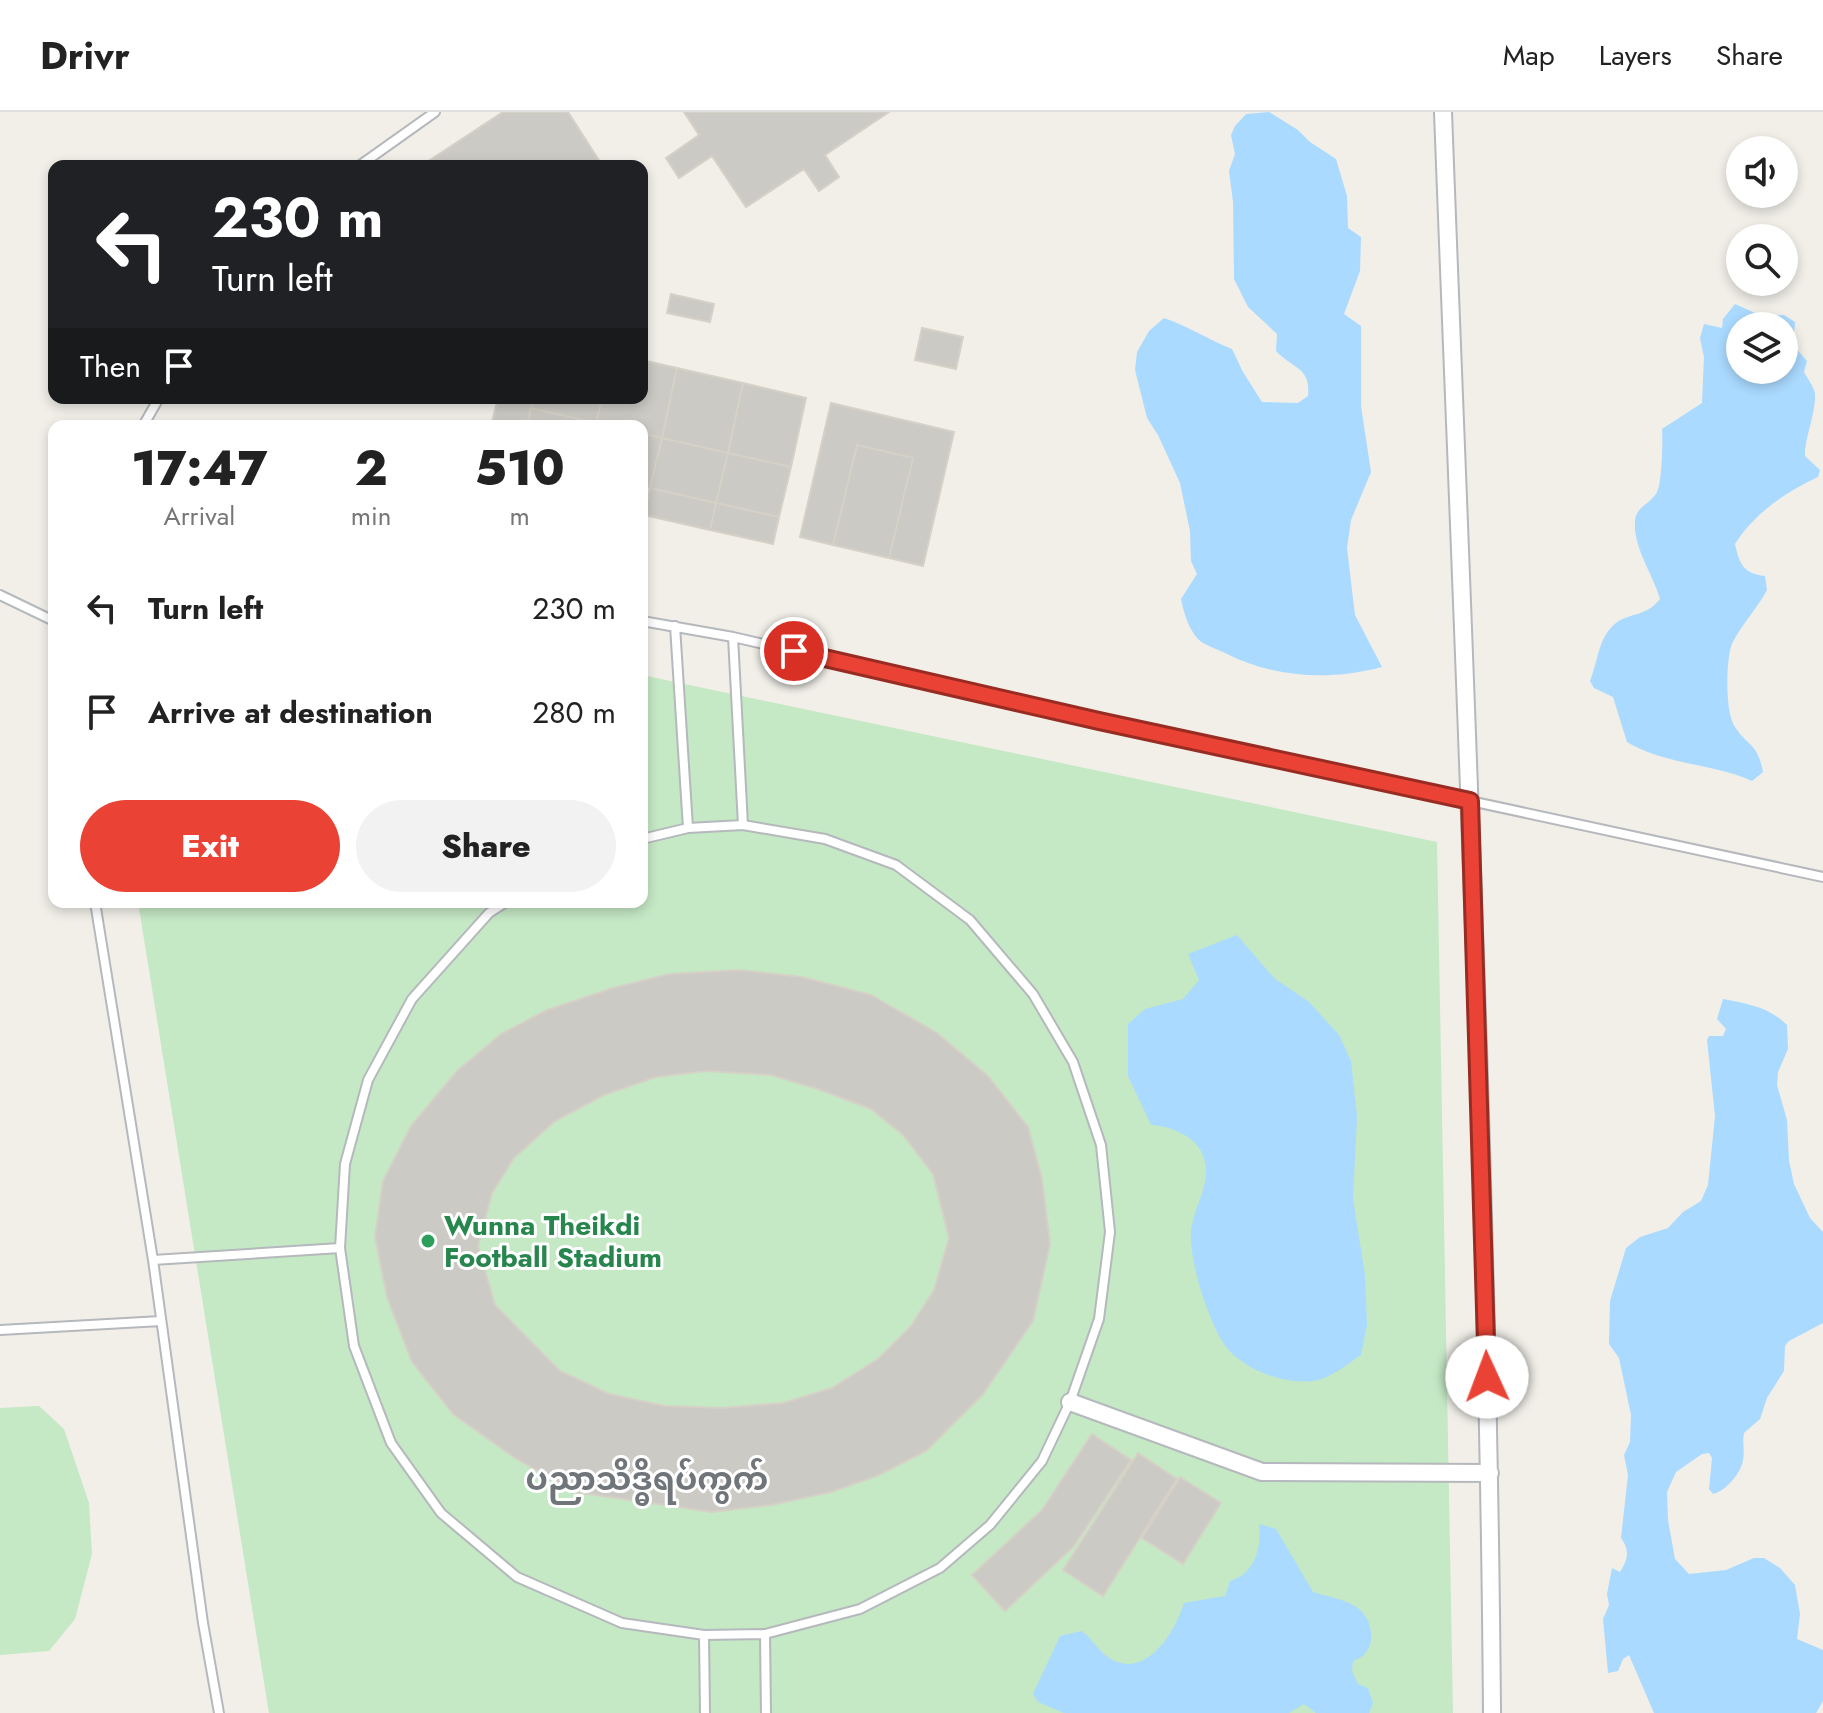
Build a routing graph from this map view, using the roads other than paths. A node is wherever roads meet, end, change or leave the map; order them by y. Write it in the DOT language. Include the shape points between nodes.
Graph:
graph roads {
  1 [pos="435,112"];
  2 [pos="1443,112"];
  3 [pos="367,160"];
  4 [pos="0,595"];
  5 [pos="48,618"];
  6 [pos="648,622"];
  7 [pos="675,626"];
  8 [pos="733,637"];
  9 [pos="1470,801"];
  10 [pos="743,825"];
  11 [pos="688,828"];
  12 [pos="648,838"];
  13 [pos="1823,877"];
  14 [pos="96,908"];
  15 [pos="497,908"];
  16 [pos="340,1248"];
  17 [pos="153,1260"];
  18 [pos="161,1321"];
  19 [pos="0,1330"];
  20 [pos="1070,1402"];
  21 [pos="1490,1473"];
  22 [pos="765,1634"];
  23 [pos="704,1635"];
  24 [pos="219,1713"];
  25 [pos="705,1713"];
  26 [pos="766,1713"];
  27 [pos="1492,1713"];
  1 -- 3 [label="lane"];
  2 -- 9 [label="street"];
  4 -- 5 [label="lane"];
  6 -- 7 [label="lane"];
  7 -- 8 [label="lane"];
  7 -- 11 [label="lane"];
  8 -- 9 [label="lane"];
  8 -- 10 [label="lane"];
  9 -- 13 [label="lane"];
  9 -- 21 [label="street"];
  10 -- 11 [label="lane"];
  10 -- 20 [label="lane" via="825,839 896,865 970,920 1033,994 1073,1062 1101,1145 1110,1232 1099,1319"];
  11 -- 12 [label="lane"];
  14 -- 17 [label="lane"];
  15 -- 16 [label="lane" via="412,999 368,1080 345,1164"];
  16 -- 17 [label="lane"];
  16 -- 23 [label="lane" via="354,1346 391,1443 441,1513 517,1577 622,1623"];
  17 -- 18 [label="lane"];
  18 -- 19 [label="lane"];
  18 -- 24 [label="lane"];
  20 -- 21 [label="street" via="1262,1472"];
  20 -- 22 [label="lane" via="1042,1461 990,1525 940,1568 860,1609"];
  21 -- 27 [label="street"];
  22 -- 23 [label="lane"];
  22 -- 26 [label="lane"];
  23 -- 25 [label="lane"];
}
